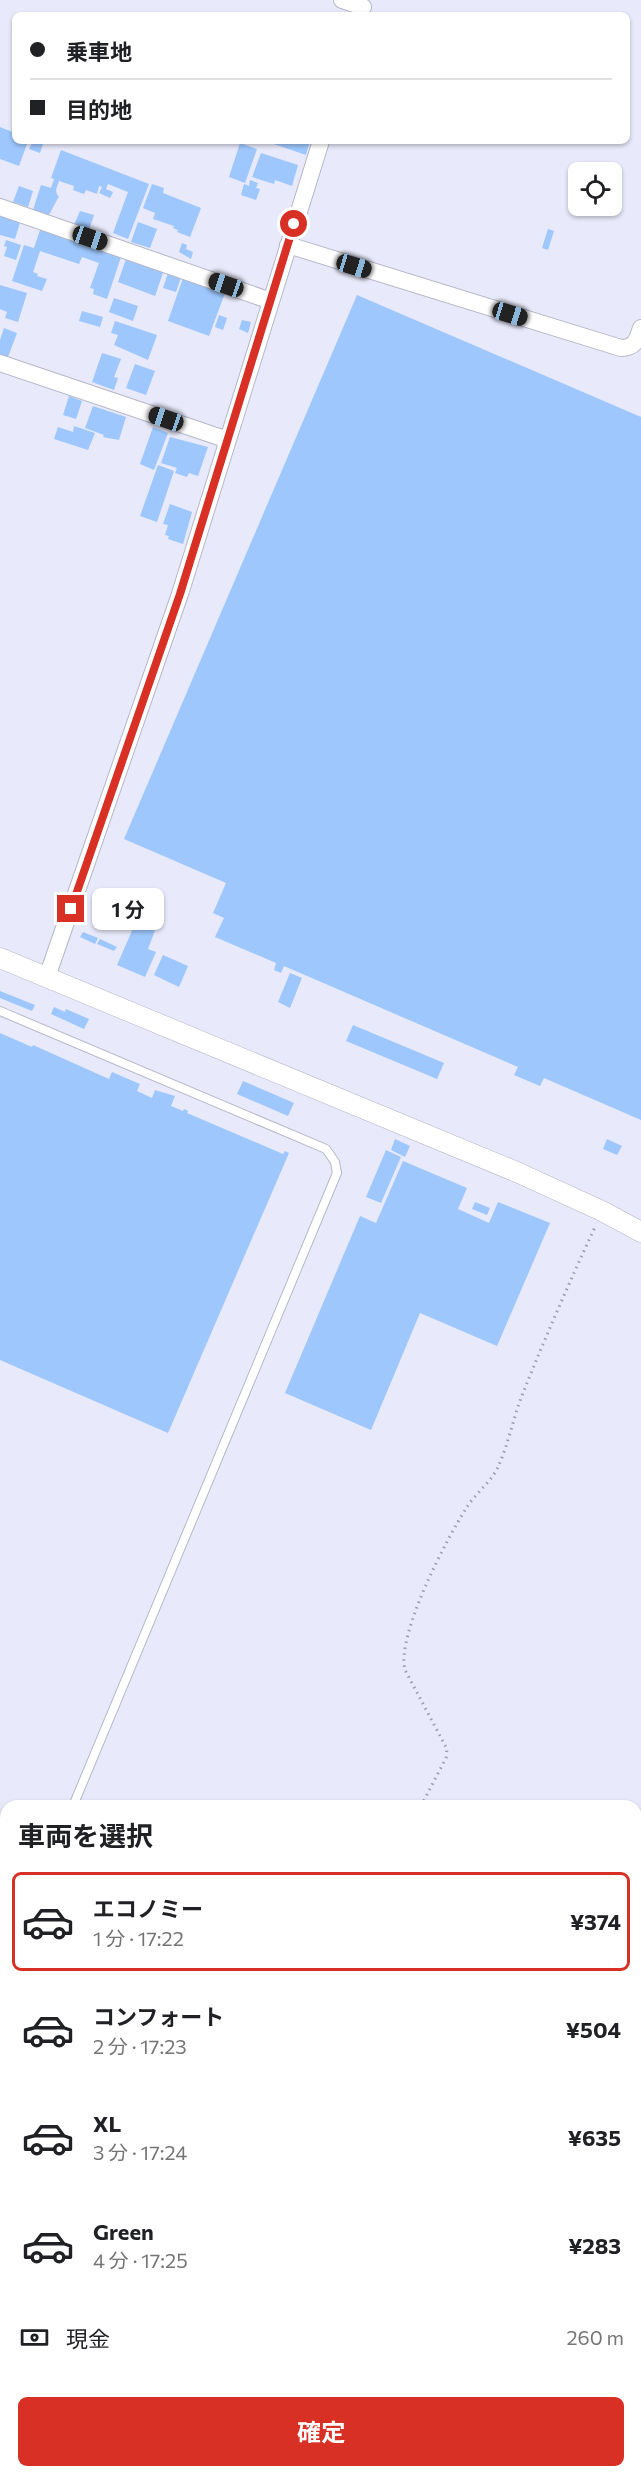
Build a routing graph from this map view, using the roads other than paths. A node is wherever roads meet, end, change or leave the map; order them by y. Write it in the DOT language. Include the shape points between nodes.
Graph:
graph roads {
  1 [pos="342,0"];
  2 [pos="363,7"];
  3 [pos="320,144"];
  4 [pos="0,207"];
  5 [pos="288,245"];
  6 [pos="271,301"];
  7 [pos="641,328"];
  8 [pos="0,363"];
  9 [pos="228,440"];
  10 [pos="0,958"];
  11 [pos="47,977"];
  12 [pos="0,1011"];
  13 [pos="641,1232"];
  14 [pos="76,1800"];
  1 -- 2 [label="street"];
  3 -- 5 [label="street"];
  4 -- 6 [label="street"];
  5 -- 6 [label="street"];
  5 -- 7 [label="street" via="621,348 636,342"];
  6 -- 9 [label="street"];
  8 -- 9 [label="street"];
  9 -- 11 [label="street" via="180,594"];
  10 -- 11 [label="street"];
  11 -- 13 [label="street" via="519,1173"];
  12 -- 14 [label="lane" via="326,1149 337,1173"];
}
